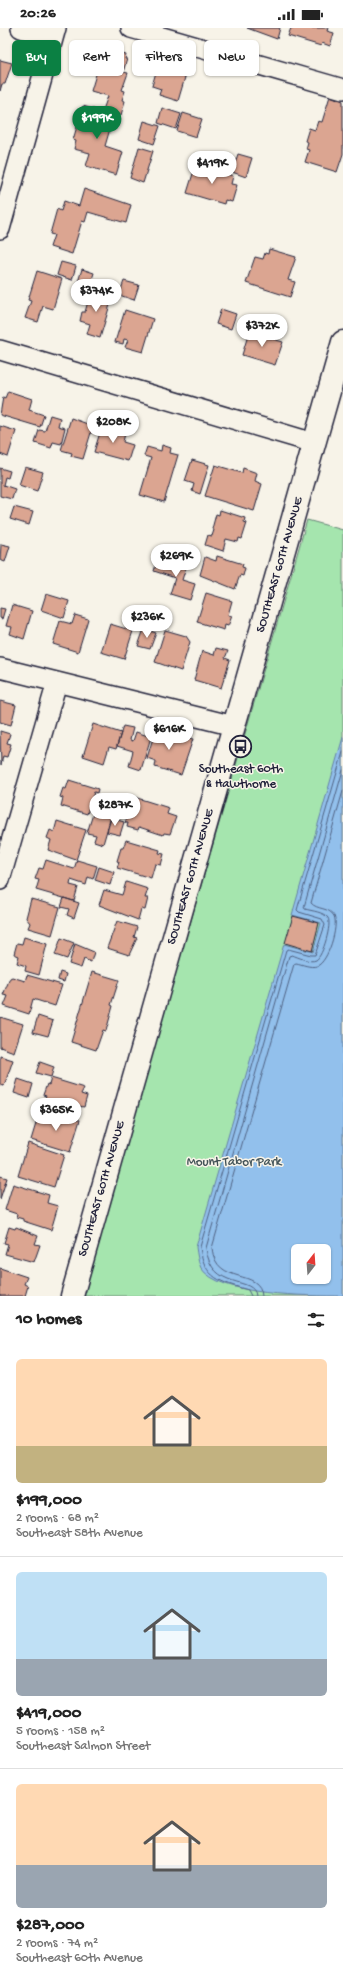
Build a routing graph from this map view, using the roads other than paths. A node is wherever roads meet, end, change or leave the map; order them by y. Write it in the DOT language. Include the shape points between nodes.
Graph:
graph roads {
  1 [pos="21,28"];
  2 [pos="131,28"];
  3 [pos="55,33"];
  4 [pos="343,89"];
  5 [pos="0,229"];
  6 [pos="343,342"];
  7 [pos="0,350"];
  8 [pos="314,443"];
  9 [pos="0,668"];
  10 [pos="57,682"];
  11 [pos="234,726"];
  12 [pos="0,880"];
  13 [pos="72,1296"];
  1 -- 3 [label="street"];
  2 -- 4 [label="street"];
  3 -- 5 [label="street"];
  6 -- 8 [label="main road, SOUTHEAST 60TH AVENUE"];
  7 -- 8 [label="street"];
  8 -- 11 [label="main road, SOUTHEAST 60TH AVENUE"];
  9 -- 10 [label="street"];
  10 -- 11 [label="street"];
  10 -- 12 [label="street"];
  11 -- 13 [label="main road, SOUTHEAST 60TH AVENUE"];
}
